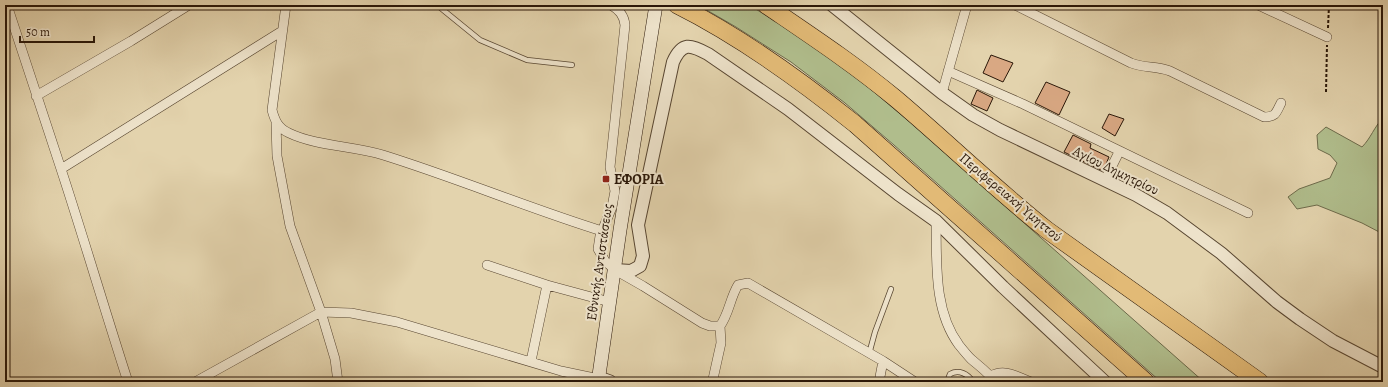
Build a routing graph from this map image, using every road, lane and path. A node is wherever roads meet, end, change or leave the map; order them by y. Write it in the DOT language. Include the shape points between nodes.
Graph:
graph roads {
  1 [pos="7,5"];
  2 [pos="189,5"];
  3 [pos="286,5"];
  4 [pos="436,5"];
  5 [pos="611,5"];
  6 [pos="656,5"];
  7 [pos="677,5"];
  8 [pos="766,5"];
  9 [pos="832,5"];
  10 [pos="967,5"];
  11 [pos="1015,5"];
  12 [pos="1258,5"];
  13 [pos="1328,5"];
  14 [pos="282,31"];
  15 [pos="1327,37"];
  16 [pos="572,65"];
  17 [pos="948,71"];
  18 [pos="1326,92"];
  19 [pos="942,93"];
  20 [pos="36,96"];
  21 [pos="1281,103"];
  22 [pos="276,123"];
  23 [pos="1119,152"];
  24 [pos="61,169"];
  25 [pos="1105,180"];
  26 [pos="1248,213"];
  27 [pos="936,221"];
  28 [pos="602,231"];
  29 [pos="487,265"];
  30 [pos="615,270"];
  31 [pos="547,285"];
  32 [pos="891,289"];
  33 [pos="610,302"];
  34 [pos="321,312"];
  35 [pos="720,326"];
  36 [pos="869,354"];
  37 [pos="531,361"];
  38 [pos="883,361"];
  39 [pos="1383,367"];
  40 [pos="599,378"];
  41 [pos="993,379"];
  42 [pos="128,382"];
  43 [pos="195,382"];
  44 [pos="338,382"];
  45 [pos="612,382"];
  46 [pos="714,382"];
  47 [pos="879,382"];
  48 [pos="915,382"];
  49 [pos="947,382"];
  50 [pos="973,382"];
  51 [pos="1031,382"];
  52 [pos="1105,382"];
  53 [pos="1146,382"];
  54 [pos="1260,382"];
  1 -- 20 [label="street"];
  2 -- 20 [label="street"];
  3 -- 14 [label="street"];
  4 -- 16 [label="lane" via="480,40 527,60"];
  5 -- 28 [label="street" via="621,13 625,25 610,167 615,191 612,207"];
  6 -- 30 [label="main road, Εθνικής Αντιστάσεως"];
  7 -- 53 [label="highway" via="755,51 823,98"];
  8 -- 54 [label="highway, Περιφερειακή Υμηττού" via="827,46 894,98 1047,230"];
  9 -- 19 [label="street, Αγίου Δημητρίου"];
  10 -- 17 [label="street"];
  11 -- 21 [label="street" via="1131,63 1170,71 1264,117 1276,114"];
  12 -- 15 [label="street"];
  13 -- 15 [label="path"];
  14 -- 22 [label="street" via="272,110"];
  14 -- 24 [label="street"];
  15 -- 18 [label="path"];
  17 -- 19 [label="street"];
  17 -- 23 [label="street" via="1023,104"];
  19 -- 25 [label="street, Αγίου Δημητρίου" via="992,126"];
  20 -- 24 [label="street"];
  22 -- 28 [label="street" via="283,130 298,137 382,155"];
  22 -- 34 [label="street" via="277,156 290,226"];
  23 -- 25 [label="street"];
  23 -- 26 [label="street"];
  24 -- 42 [label="street"];
  25 -- 39 [label="street, Αγίου Δημητρίου" via="1167,213 1221,252 1300,319 1333,341"];
  27 -- 30 [label="street" via="788,109 708,54 689,46 676,54 673,62 638,225 643,256 640,266 631,272"];
  27 -- 41 [label="street" via="938,282 950,329 970,358"];
  27 -- 52 [label="street"];
  28 -- 30 [label="street" via="598,249 601,256"];
  29 -- 31 [label="street"];
  30 -- 33 [label="main road, Εθνικής Αντιστάσεως"];
  30 -- 35 [label="street" via="702,323"];
  31 -- 33 [label="street"];
  31 -- 37 [label="street"];
  32 -- 36 [label="lane"];
  33 -- 40 [label="main road, Εθνικής Αντιστάσεως"];
  34 -- 37 [label="street" via="357,314 397,322"];
  34 -- 43 [label="street"];
  34 -- 44 [label="street" via="335,359"];
  35 -- 36 [label="street" via="725,319 734,291 738,285 748,283"];
  35 -- 46 [label="street" via="721,343"];
  36 -- 38 [label="street"];
  37 -- 40 [label="street" via="579,376"];
  38 -- 47 [label="street"];
  38 -- 48 [label="street"];
  40 -- 45 [label="lane" via="612,378"];
  41 -- 51 [label="street" via="998,372 1006,372"];
  49 -- 50 [label="lane" via="950,374 957,372 966,374"];
}
